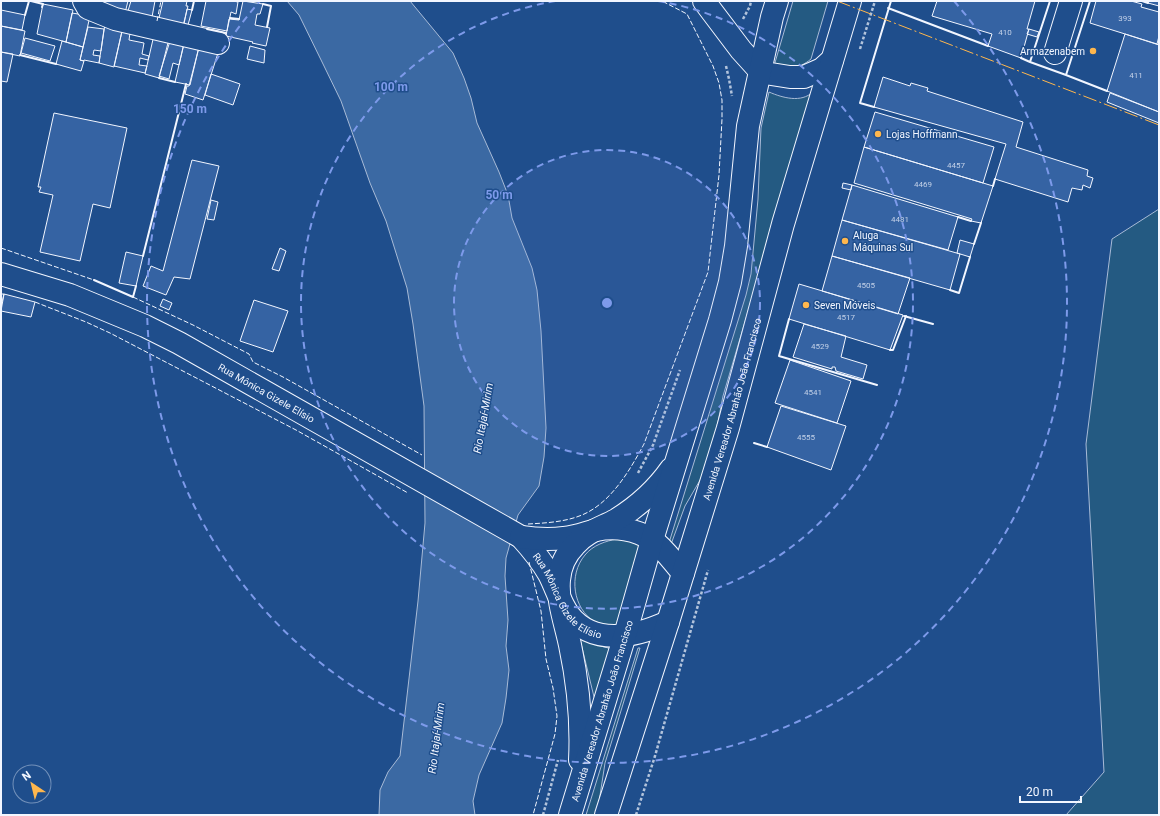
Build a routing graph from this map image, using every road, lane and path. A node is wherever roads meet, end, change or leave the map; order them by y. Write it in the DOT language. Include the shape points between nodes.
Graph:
graph roads {
  1 [pos="84,1"];
  2 [pos="704,1"];
  3 [pos="777,1"];
  4 [pos="850,1"];
  5 [pos="1071,1"];
  6 [pos="218,43"];
  7 [pos="1055,53"];
  8 [pos="832,60"];
  9 [pos="724,61"];
  10 [pos="760,71"];
  11 [pos="732,103"];
  12 [pos="1,274"];
  13 [pos="683,363"];
  14 [pos="678,460"];
  15 [pos="638,474"];
  16 [pos="589,532"];
  17 [pos="515,533"];
  18 [pos="652,540"];
  19 [pos="683,573"];
  20 [pos="560,599"];
  21 [pos="668,622"];
  22 [pos="625,635"];
  23 [pos="559,756"];
  24 [pos="579,789"];
  25 [pos="543,815"];
  26 [pos="570,815"];
  27 [pos="606,815"];
  1 -- 6 [label="main road" via="88,8 115,19"];
  2 -- 10 [label="main road"];
  3 -- 10 [label="main road, Avenida Vereador Abrahão João Francisco"];
  4 -- 8 [label="main road, Avenida Vereador Abrahão João Francisco"];
  5 -- 7 [label="main road"];
  8 -- 10 [label="main road" via="822,69 804,77"];
  8 -- 19 [label="main road, Avenida Vereador Abrahão João Francisco" via="778,239 730,421"];
  9 -- 11 [label="path" via="730,79"];
  10 -- 14 [label="main road, Avenida Vereador Abrahão João Francisco" via="748,126 730,282"];
  12 -- 17 [label="main road, Rua Mônica Gizele Elísio" via="70,294 179,343"];
  13 -- 15 [label="path" via="653,445"];
  14 -- 16 [label="main road" via="660,483 639,503 615,520"];
  14 -- 18 [label="main road, Avenida Vereador Abrahão João Francisco"];
  16 -- 17 [label="main road, Rua Mônica Gizele Elísio" via="564,538 538,539"];
  16 -- 18 [label="main road, Rua Mônica Gizele Elísio" via="617,528 636,532"];
  16 -- 20 [label="main road" via="574,546 564,562 559,580"];
  17 -- 20 [label="main road, Rua Mônica Gizele Elísio" via="542,563"];
  18 -- 19 [label="main road, Rua Mônica Gizele Elísio"];
  18 -- 22 [label="main road, Avenida Vereador Abrahão João Francisco"];
  19 -- 21 [label="main road, Avenida Vereador Abrahão João Francisco"];
  20 -- 22 [label="main road, Rua Mônica Gizele Elísio" via="570,616 586,629 605,636"];
  20 -- 24 [label="main road" via="574,665 579,707"];
  21 -- 22 [label="main road, Rua Mônica Gizele Elísio"];
  21 -- 27 [label="main road, Avenida Vereador Abrahão João Francisco"];
  22 -- 24 [label="main road, Avenida Vereador Abrahão João Francisco"];
  23 -- 25 [label="path"];
  24 -- 26 [label="main road, Avenida Vereador Abrahão João Francisco"];
}
